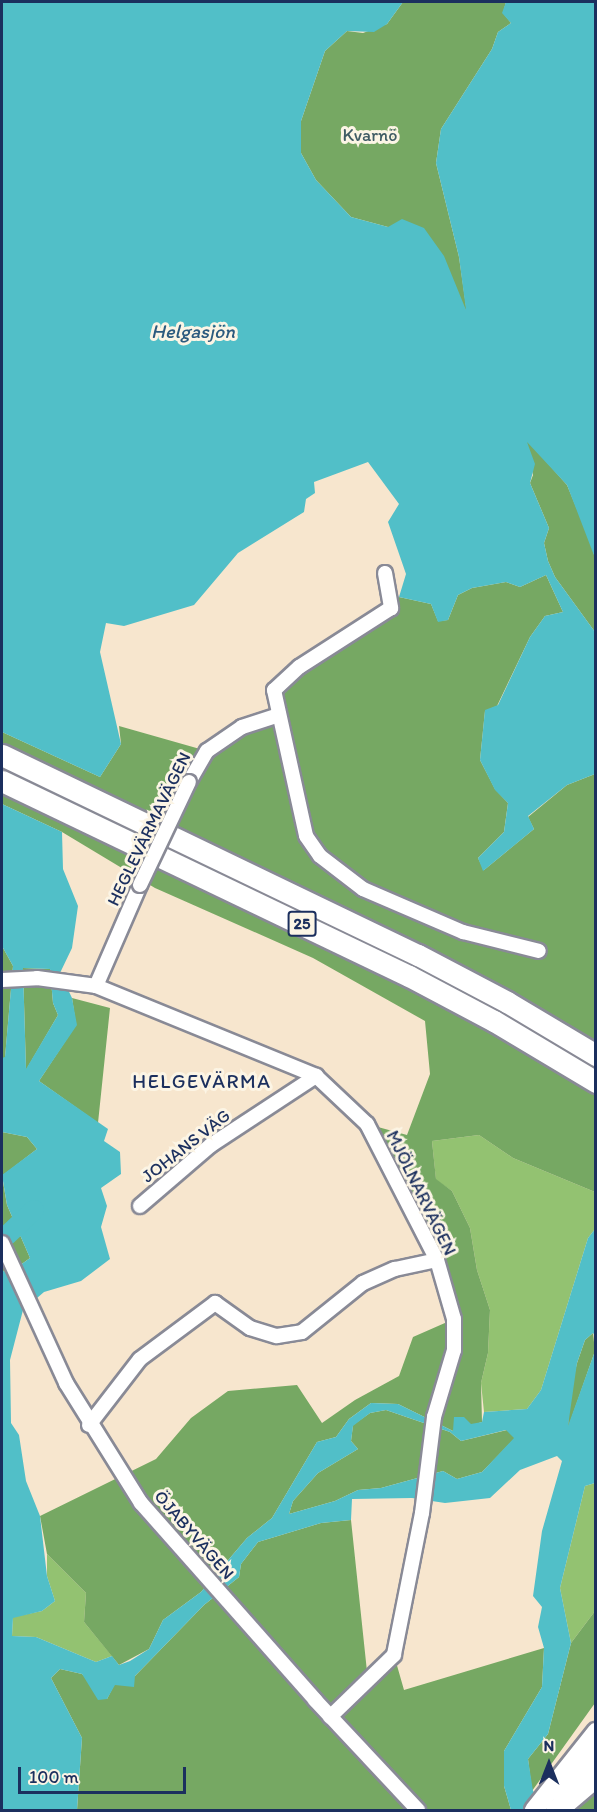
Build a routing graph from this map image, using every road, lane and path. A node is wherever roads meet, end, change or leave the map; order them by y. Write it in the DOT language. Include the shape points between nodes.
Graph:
graph roads {
  1 [pos="385,573"];
  2 [pos="278,715"];
  3 [pos="2,755"];
  4 [pos="2,781"];
  5 [pos="539,951"];
  6 [pos="2,980"];
  7 [pos="96,986"];
  8 [pos="596,1053"];
  9 [pos="316,1076"];
  10 [pos="596,1082"];
  11 [pos="140,1206"];
  12 [pos="2,1243"];
  13 [pos="437,1260"];
  14 [pos="90,1425"];
  15 [pos="330,1717"];
  16 [pos="596,1732"];
  17 [pos="596,1755"];
  18 [pos="596,1776"];
  19 [pos="556,1803"];
  20 [pos="418,1810"];
  21 [pos="534,1810"];
  1 -- 2 [label="street" via="391,608 299,667 274,690"];
  2 -- 5 [label="street" via="306,836 320,856 363,889 463,932"];
  2 -- 7 [label="street, HEGLEVÄRMAVÄGEN, bridge" via="242,727 207,751 140,885"];
  3 -- 8 [label="highway, 25" via="418,955"];
  4 -- 10 [label="highway, 25" via="409,976 495,1021"];
  6 -- 7 [label="street, MJÖLNARVÄGEN" via="47,979"];
  7 -- 9 [label="street, MJÖLNARVÄGEN"];
  9 -- 11 [label="street, JOHANS VÄG" via="211,1145"];
  9 -- 13 [label="street, MJÖLNARVÄGEN" via="367,1124"];
  12 -- 14 [label="street, ÖJABYVÄGEN"];
  13 -- 14 [label="street" via="395,1269 363,1283 302,1332 277,1336 250,1328 215,1303 140,1359"];
  13 -- 15 [label="street, MJÖLNARVÄGEN" via="454,1319 454,1350 434,1417 422,1513 394,1655"];
  14 -- 15 [label="street, ÖJABYVÄGEN" via="141,1503"];
  15 -- 20 [label="street, ÖJABYVÄGEN"];
  16 -- 19 [label="main road"];
  17 -- 19 [label="main road"];
  18 -- 19 [label="highway"];
  19 -- 21 [label="main road"];
}
